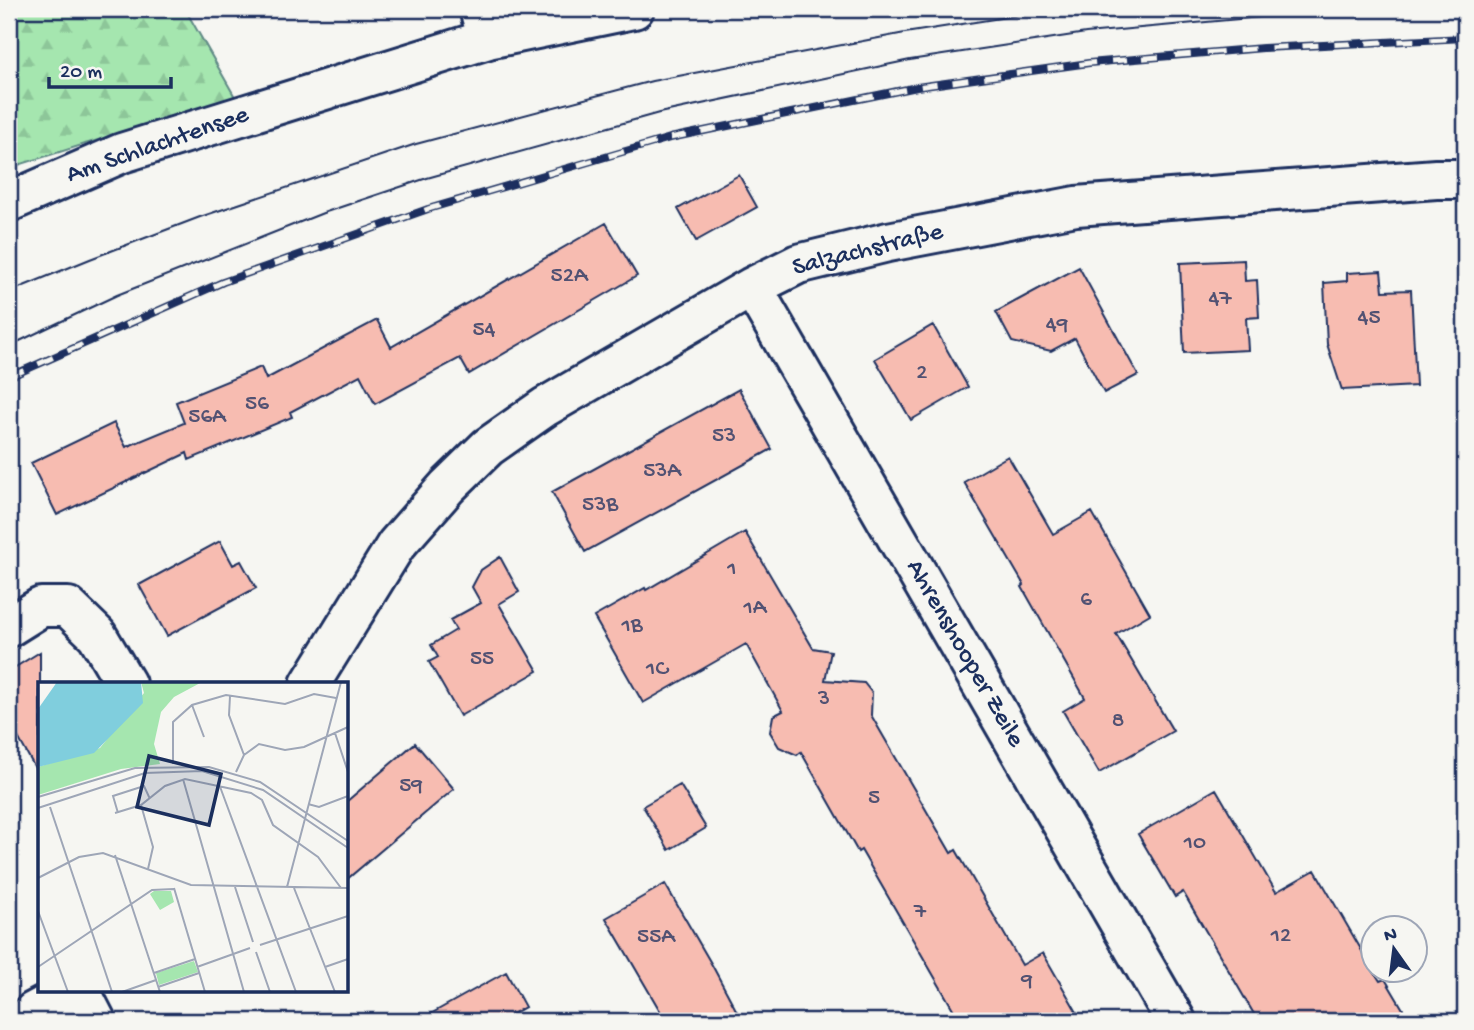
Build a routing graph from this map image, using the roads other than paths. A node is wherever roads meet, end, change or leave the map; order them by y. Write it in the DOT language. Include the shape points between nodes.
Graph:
graph roads {
  1 [pos="634,9"];
  2 [pos="484,24"];
  3 [pos="1463,182"];
  4 [pos="9,202"];
  5 [pos="752,287"];
  6 [pos="9,627"];
  7 [pos="125,682"];
  8 [pos="311,682"];
  9 [pos="70,992"];
  10 [pos="81,992"];
  11 [pos="23,1021"];
  12 [pos="96,1021"];
  13 [pos="1176,1021"];
  1 -- 2 [label="street, Am Schlachtensee"];
  2 -- 4 [label="street, Am Schlachtensee" via="122,153"];
  3 -- 5 [label="street, Salzachstraße" via="1076,206 798,264"];
  5 -- 8 [label="street, Salzachstraße" via="545,407 488,447 396,545"];
  5 -- 13 [label="street, Ahrenshooper Zeile"];
  6 -- 7 [label="street" via="41,607 68,607 97,635"];
  9 -- 11 [label="street"];
  10 -- 12 [label="street"];
}
